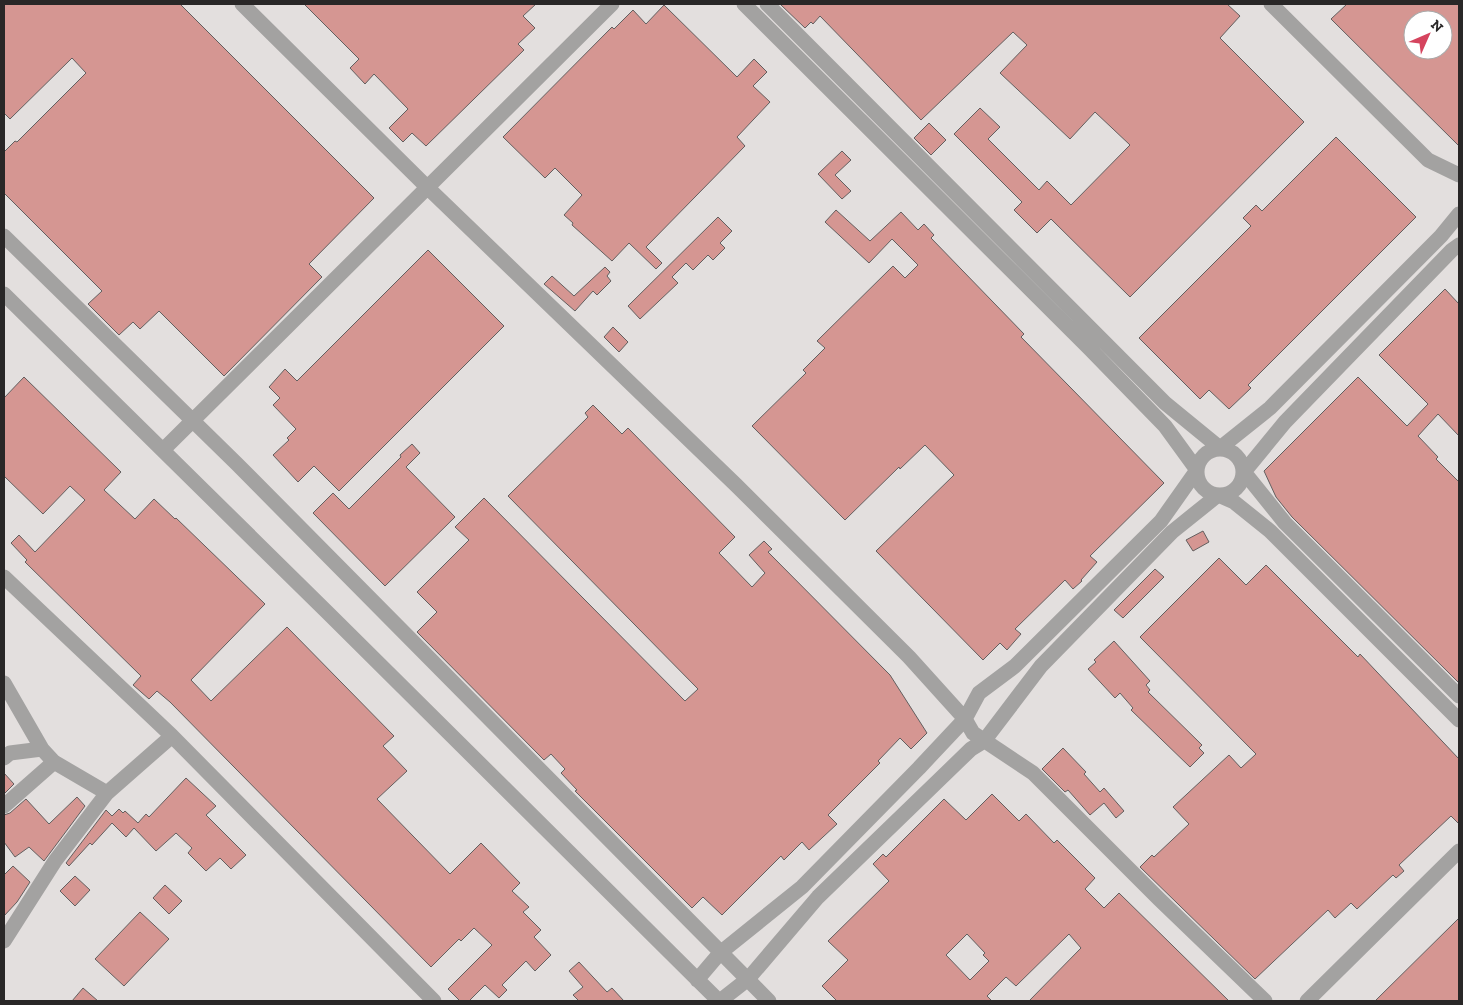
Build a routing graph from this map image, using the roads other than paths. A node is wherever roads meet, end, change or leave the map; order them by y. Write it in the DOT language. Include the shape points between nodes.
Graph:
graph roads {
  1 [pos="242,4"];
  2 [pos="612,4"];
  3 [pos="744,4"];
  4 [pos="767,4"];
  5 [pos="1271,4"];
  6 [pos="815,51"];
  7 [pos="804,62"];
  8 [pos="907,144"];
  9 [pos="896,155"];
  10 [pos="1459,175"];
  11 [pos="428,187"];
  12 [pos="1459,214"];
  13 [pos="4,236"];
  14 [pos="1459,245"];
  15 [pos="1028,265"];
  16 [pos="1017,275"];
  17 [pos="4,294"];
  18 [pos="193,422"];
  19 [pos="1220,448"];
  20 [pos="163,450"];
  21 [pos="1197,470"];
  22 [pos="1244,472"];
  23 [pos="1218,495"];
  24 [pos="4,577"];
  25 [pos="4,683"];
  26 [pos="1459,696"];
  27 [pos="965,719"];
  28 [pos="1459,720"];
  29 [pos="172,736"];
  30 [pos="984,741"];
  31 [pos="42,749"];
  32 [pos="4,758"];
  33 [pos="54,762"];
  34 [pos="107,792"];
  35 [pos="4,806"];
  36 [pos="1459,851"];
  37 [pos="4,941"];
  38 [pos="720,953"];
  39 [pos="748,979"];
  40 [pos="697,980"];
  41 [pos="434,1001"];
  42 [pos="719,1001"];
  43 [pos="769,1001"];
  44 [pos="1265,1001"];
  45 [pos="1307,1001"];
  1 -- 11 [label="street"];
  2 -- 11 [label="street"];
  3 -- 7 [label="street"];
  4 -- 6 [label="street"];
  5 -- 10 [label="street" via="1428,160"];
  6 -- 7 [label="street"];
  6 -- 8 [label="street"];
  7 -- 9 [label="street"];
  8 -- 9 [label="street"];
  8 -- 15 [label="street"];
  9 -- 16 [label="street"];
  11 -- 18 [label="street"];
  11 -- 27 [label="street" via="743,492 909,657"];
  12 -- 19 [label="street" via="1270,408"];
  13 -- 18 [label="street"];
  14 -- 22 [label="street" via="1286,422"];
  15 -- 16 [label="street"];
  15 -- 19 [label="street" via="1165,403"];
  16 -- 21 [label="street" via="1165,426"];
  17 -- 20 [label="street"];
  18 -- 20 [label="street"];
  18 -- 38 [label="street"];
  19 -- 21 [label="street" via="1202,457"];
  19 -- 22 [label="street" via="1236,454"];
  20 -- 40 [label="street"];
  21 -- 23 [label="street" via="1202,485"];
  21 -- 27 [label="street" via="1161,521 1015,666 979,694"];
  22 -- 23 [label="street" via="1239,486"];
  22 -- 26 [label="street" via="1285,523"];
  23 -- 28 [label="street" via="1234,502 1270,531"];
  23 -- 30 [label="street" via="1172,532 1041,666"];
  24 -- 29 [label="street"];
  25 -- 31 [label="street"];
  27 -- 30 [label="street" via="973,733"];
  27 -- 38 [label="street" via="802,887"];
  29 -- 34 [label="street"];
  29 -- 41 [label="street"];
  30 -- 39 [label="street" via="971,749 818,897"];
  30 -- 44 [label="street" via="1033,773"];
  31 -- 32 [label="street" via="10,753"];
  31 -- 33 [label="street"];
  33 -- 34 [label="street"];
  33 -- 35 [label="street"];
  34 -- 37 [label="street" via="55,861"];
  36 -- 45 [label="street"];
  38 -- 39 [label="street"];
  38 -- 40 [label="street"];
  39 -- 42 [label="street"];
  39 -- 43 [label="street"];
  40 -- 42 [label="street"];
}
